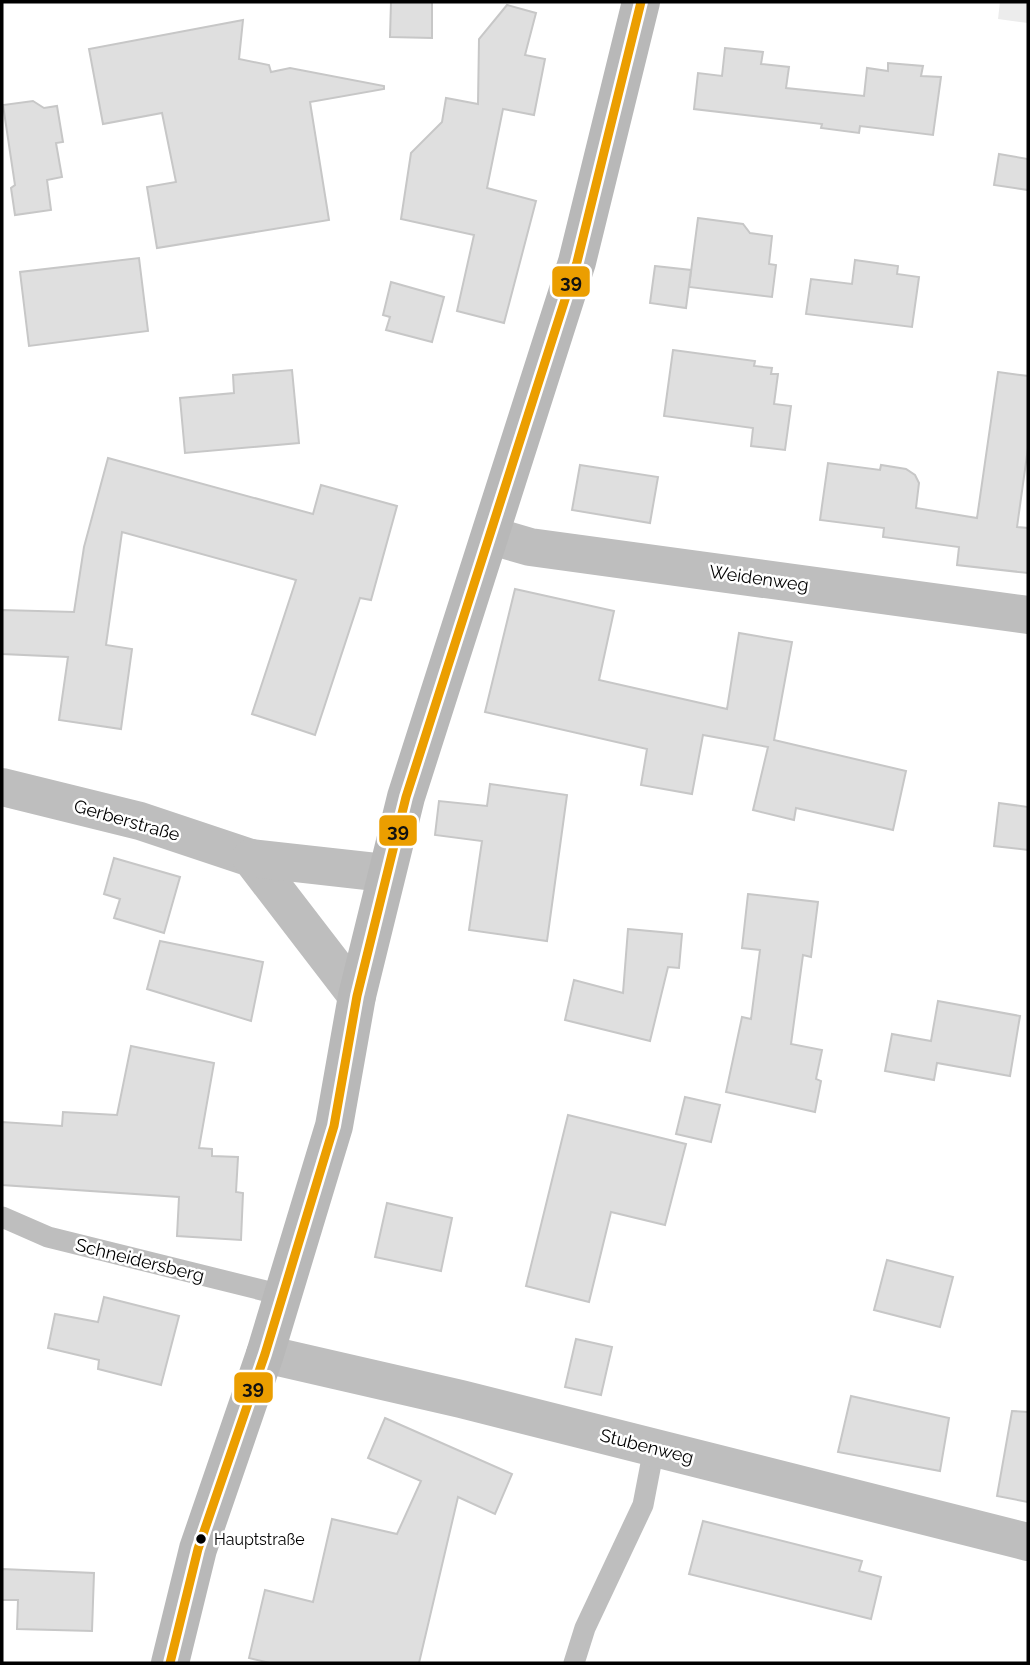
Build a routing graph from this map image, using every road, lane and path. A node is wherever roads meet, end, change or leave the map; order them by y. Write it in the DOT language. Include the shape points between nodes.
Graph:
graph roads {
  1 [pos="641,2"];
  2 [pos="492,536"];
  3 [pos="1028,615"];
  4 [pos="2,787"];
  5 [pos="251,858"];
  6 [pos="385,873"];
  7 [pos="358,996"];
  8 [pos="2,1217"];
  9 [pos="282,1295"];
  10 [pos="265,1354"];
  11 [pos="654,1448"];
  12 [pos="1028,1542"];
  13 [pos="170,1663"];
  14 [pos="574,1663"];
  1 -- 2 [label="main road" via="577,262"];
  2 -- 3 [label="street, Weidenweg" via="530,547"];
  2 -- 6 [label="main road"];
  4 -- 5 [label="street, Gerberstraße" via="140,821"];
  5 -- 6 [label="street, Gerberstraße"];
  5 -- 7 [label="street"];
  6 -- 7 [label="main road"];
  7 -- 9 [label="main road" via="334,1126"];
  8 -- 9 [label="lane, Schneidersberg" via="48,1237"];
  9 -- 10 [label="main road"];
  10 -- 11 [label="street, Stubenweg"];
  10 -- 13 [label="main road" via="198,1549"];
  11 -- 12 [label="street, Stubenweg"];
  11 -- 14 [label="lane" via="643,1505 585,1628"];
}
